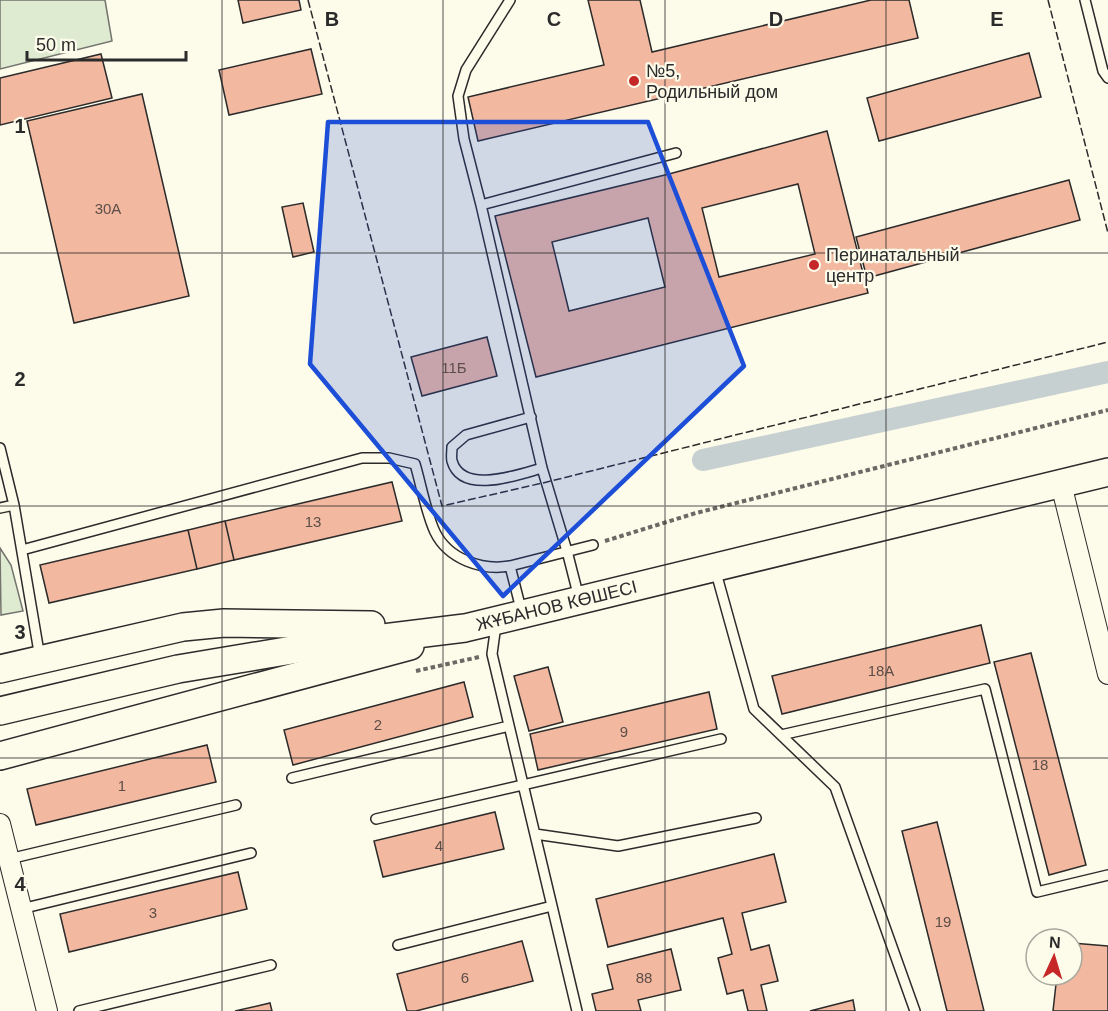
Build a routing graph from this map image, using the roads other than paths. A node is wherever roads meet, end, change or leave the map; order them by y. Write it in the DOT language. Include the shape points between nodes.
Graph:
graph roads {
  1 [pos="510,0"];
  2 [pos="1085,0"];
  3 [pos="1108,78"];
  4 [pos="676,153"];
  5 [pos="482,205"];
  6 [pos="531,417"];
  7 [pos="0,448"];
  8 [pos="542,468"];
  9 [pos="1108,472"];
  10 [pos="1061,484"];
  11 [pos="14,505"];
  12 [pos="0,507"];
  13 [pos="593,545"];
  14 [pos="22,550"];
  15 [pos="567,551"];
  16 [pos="510,566"];
  17 [pos="715,568"];
  18 [pos="580,601"];
  19 [pos="522,614"];
  20 [pos="496,620"];
  21 [pos="465,628"];
  22 [pos="40,660"];
  23 [pos="0,669"];
  24 [pos="1108,674"];
  25 [pos="0,711"];
  26 [pos="509,726"];
  27 [pos="781,735"];
  28 [pos="721,739"];
  29 [pos="0,756"];
  30 [pos="292,778"];
  31 [pos="523,784"];
  32 [pos="236,804"];
  33 [pos="756,818"];
  34 [pos="376,819"];
  35 [pos="0,824"];
  36 [pos="535,834"];
  37 [pos="250,853"];
  38 [pos="9,858"];
  39 [pos="1108,875"];
  40 [pos="552,906"];
  41 [pos="21,909"];
  42 [pos="398,945"];
  43 [pos="271,965"];
  44 [pos="47,1011"];
  45 [pos="79,1011"];
  46 [pos="577,1011"];
  47 [pos="915,1011"];
  1 -- 5 [label="lane" via="466,70 458,96 464,139"];
  2 -- 3 [label="lane"];
  4 -- 5 [label="lane"];
  5 -- 6 [label="lane"];
  6 -- 8 [label="lane"];
  6 -- 8 [label="lane" via="466,435 452,447 452,461 459,472 475,480 490,481"];
  7 -- 11 [label="lane"];
  8 -- 15 [label="lane"];
  9 -- 10 [label="main road, ЖҰБАНОВ КӨШЕСІ"];
  10 -- 17 [label="main road, ЖҰБАНОВ КӨШЕСІ"];
  10 -- 24 [label="street"];
  11 -- 12 [label="lane"];
  11 -- 14 [label="lane"];
  13 -- 15 [label="lane"];
  14 -- 16 [label="lane" via="362,459 389,458 415,464 435,532 452,553 480,566"];
  14 -- 22 [label="lane"];
  15 -- 16 [label="lane"];
  15 -- 18 [label="lane"];
  16 -- 19 [label="lane"];
  17 -- 18 [label="main road, ЖҰБАНОВ КӨШЕСІ"];
  17 -- 27 [label="lane" via="754,709"];
  18 -- 19 [label="main road, ЖҰБАНОВ КӨШЕСІ"];
  19 -- 20 [label="main road, ЖҰБАНОВ КӨШЕСІ"];
  20 -- 21 [label="main road, ЖҰБАНОВ КӨШЕСІ"];
  20 -- 26 [label="lane" via="492,654"];
  21 -- 22 [label="main road" via="224,622 183,627"];
  21 -- 25 [label="main road, ЖҰБАНОВ КӨШЕСІ" via="189,667"];
  21 -- 29 [label="main road" via="389,653"];
  22 -- 23 [label="main road"];
  26 -- 30 [label="lane"];
  26 -- 31 [label="lane"];
  27 -- 39 [label="lane" via="985,689 1037,892"];
  27 -- 47 [label="lane" via="835,787"];
  28 -- 31 [label="lane"];
  31 -- 34 [label="lane"];
  31 -- 36 [label="lane"];
  32 -- 38 [label="lane"];
  33 -- 36 [label="lane" via="618,846"];
  35 -- 38 [label="street"];
  36 -- 40 [label="lane"];
  37 -- 41 [label="lane"];
  38 -- 41 [label="street"];
  40 -- 42 [label="lane"];
  40 -- 46 [label="lane"];
  41 -- 44 [label="street"];
  43 -- 45 [label="lane"];
}
